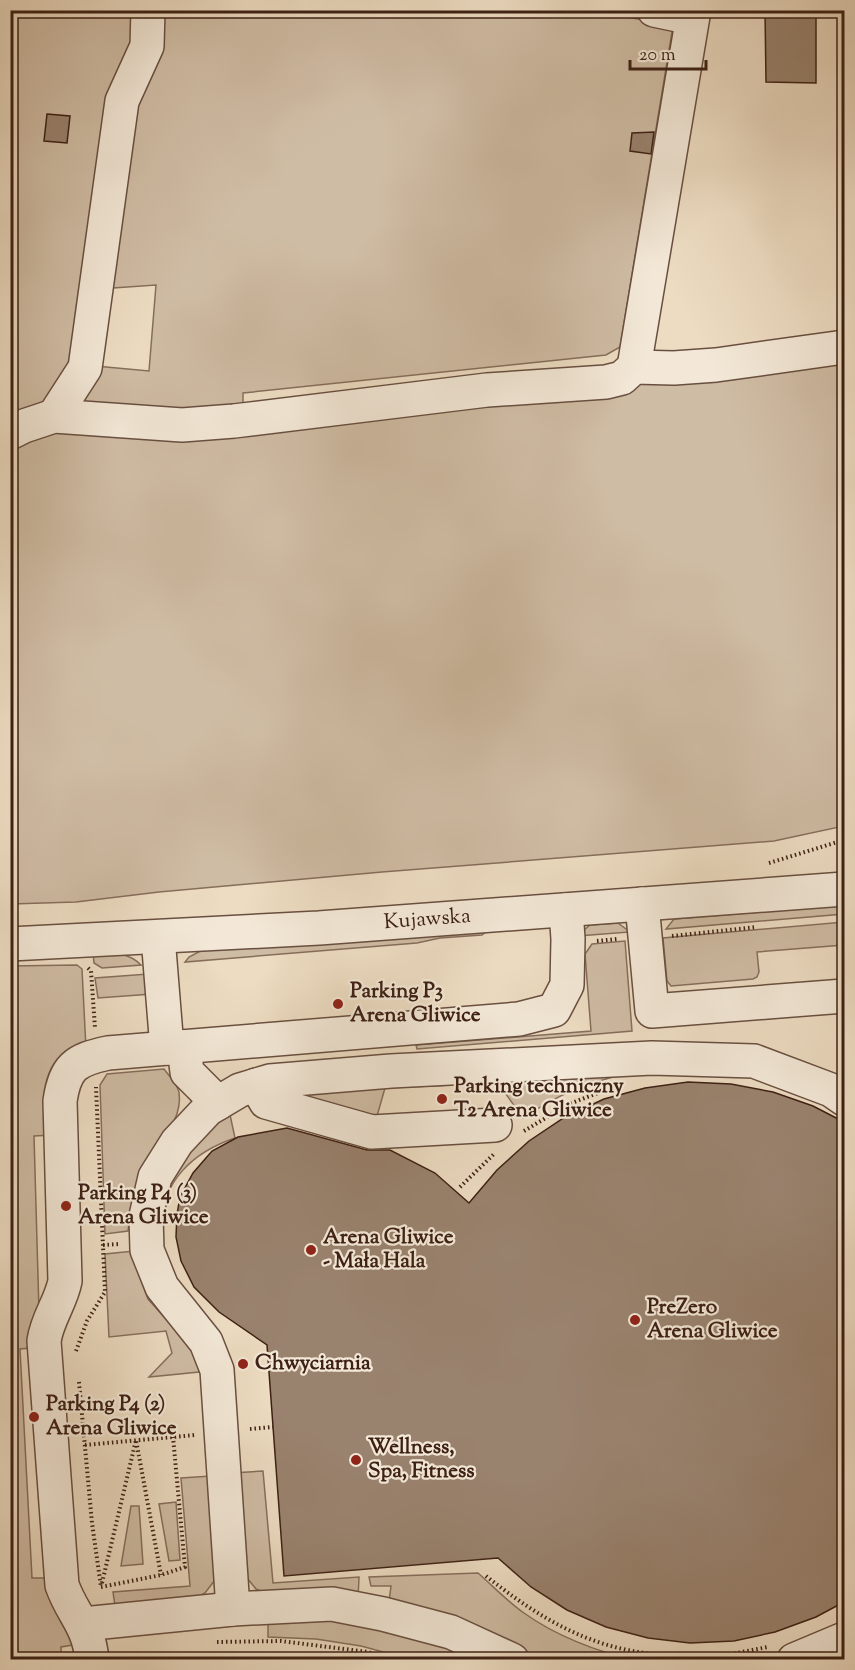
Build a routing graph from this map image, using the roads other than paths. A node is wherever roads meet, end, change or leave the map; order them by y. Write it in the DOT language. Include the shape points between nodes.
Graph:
graph roads {
  1 [pos="148,10"];
  2 [pos="654,10"];
  3 [pos="693,14"];
  4 [pos="844,347"];
  5 [pos="634,368"];
  6 [pos="54,416"];
  7 [pos="10,433"];
  8 [pos="844,889"];
  9 [pos="642,904"];
  10 [pos="566,910"];
  11 [pos="158,937"];
  12 [pos="10,944"];
  13 [pos="844,996"];
  14 [pos="176,1047"];
  15 [pos="256,1086"];
  16 [pos="844,1100"];
  17 [pos="218,1103"];
  18 [pos="505,1136"];
  19 [pos="233,1609"];
  20 [pos="83,1624"];
  21 [pos="844,1639"];
  22 [pos="784,1653"];
  23 [pos="92,1659"];
  24 [pos="512,1659"];
  1 -- 6 [label="street" via="147,46 122,101 85,369"];
  2 -- 3 [label="street"];
  3 -- 5 [label="street"];
  4 -- 5 [label="street" via="716,365"];
  5 -- 6 [label="street" via="622,378 606,382 487,390 234,421 182,425"];
  6 -- 7 [label="street"];
  8 -- 9 [label="street, Kujawska"];
  9 -- 10 [label="street, Kujawska"];
  9 -- 13 [label="street" via="652,1011"];
  10 -- 11 [label="street, Kujawska"];
  10 -- 14 [label="street" via="567,985 554,1010 519,1019"];
  11 -- 12 [label="street, Kujawska"];
  11 -- 14 [label="street"];
  14 -- 17 [label="street" via="187,1072"];
  14 -- 20 [label="street" via="87,1058 73,1067 63,1082 60,1101 65,1281 44,1341 62,1585"];
  15 -- 16 [label="street" via="270,1081 391,1071 652,1058 754,1061 831,1090"];
  15 -- 17 [label="street"];
  15 -- 18 [label="street" via="266,1102 372,1132"];
  17 -- 19 [label="street" via="177,1142 155,1178 146,1216 147,1250 162,1287 206,1342 217,1370"];
  19 -- 20 [label="street"];
  19 -- 24 [label="street" via="332,1604 451,1632"];
  20 -- 23 [label="street"];
  21 -- 22 [label="street"];
}
